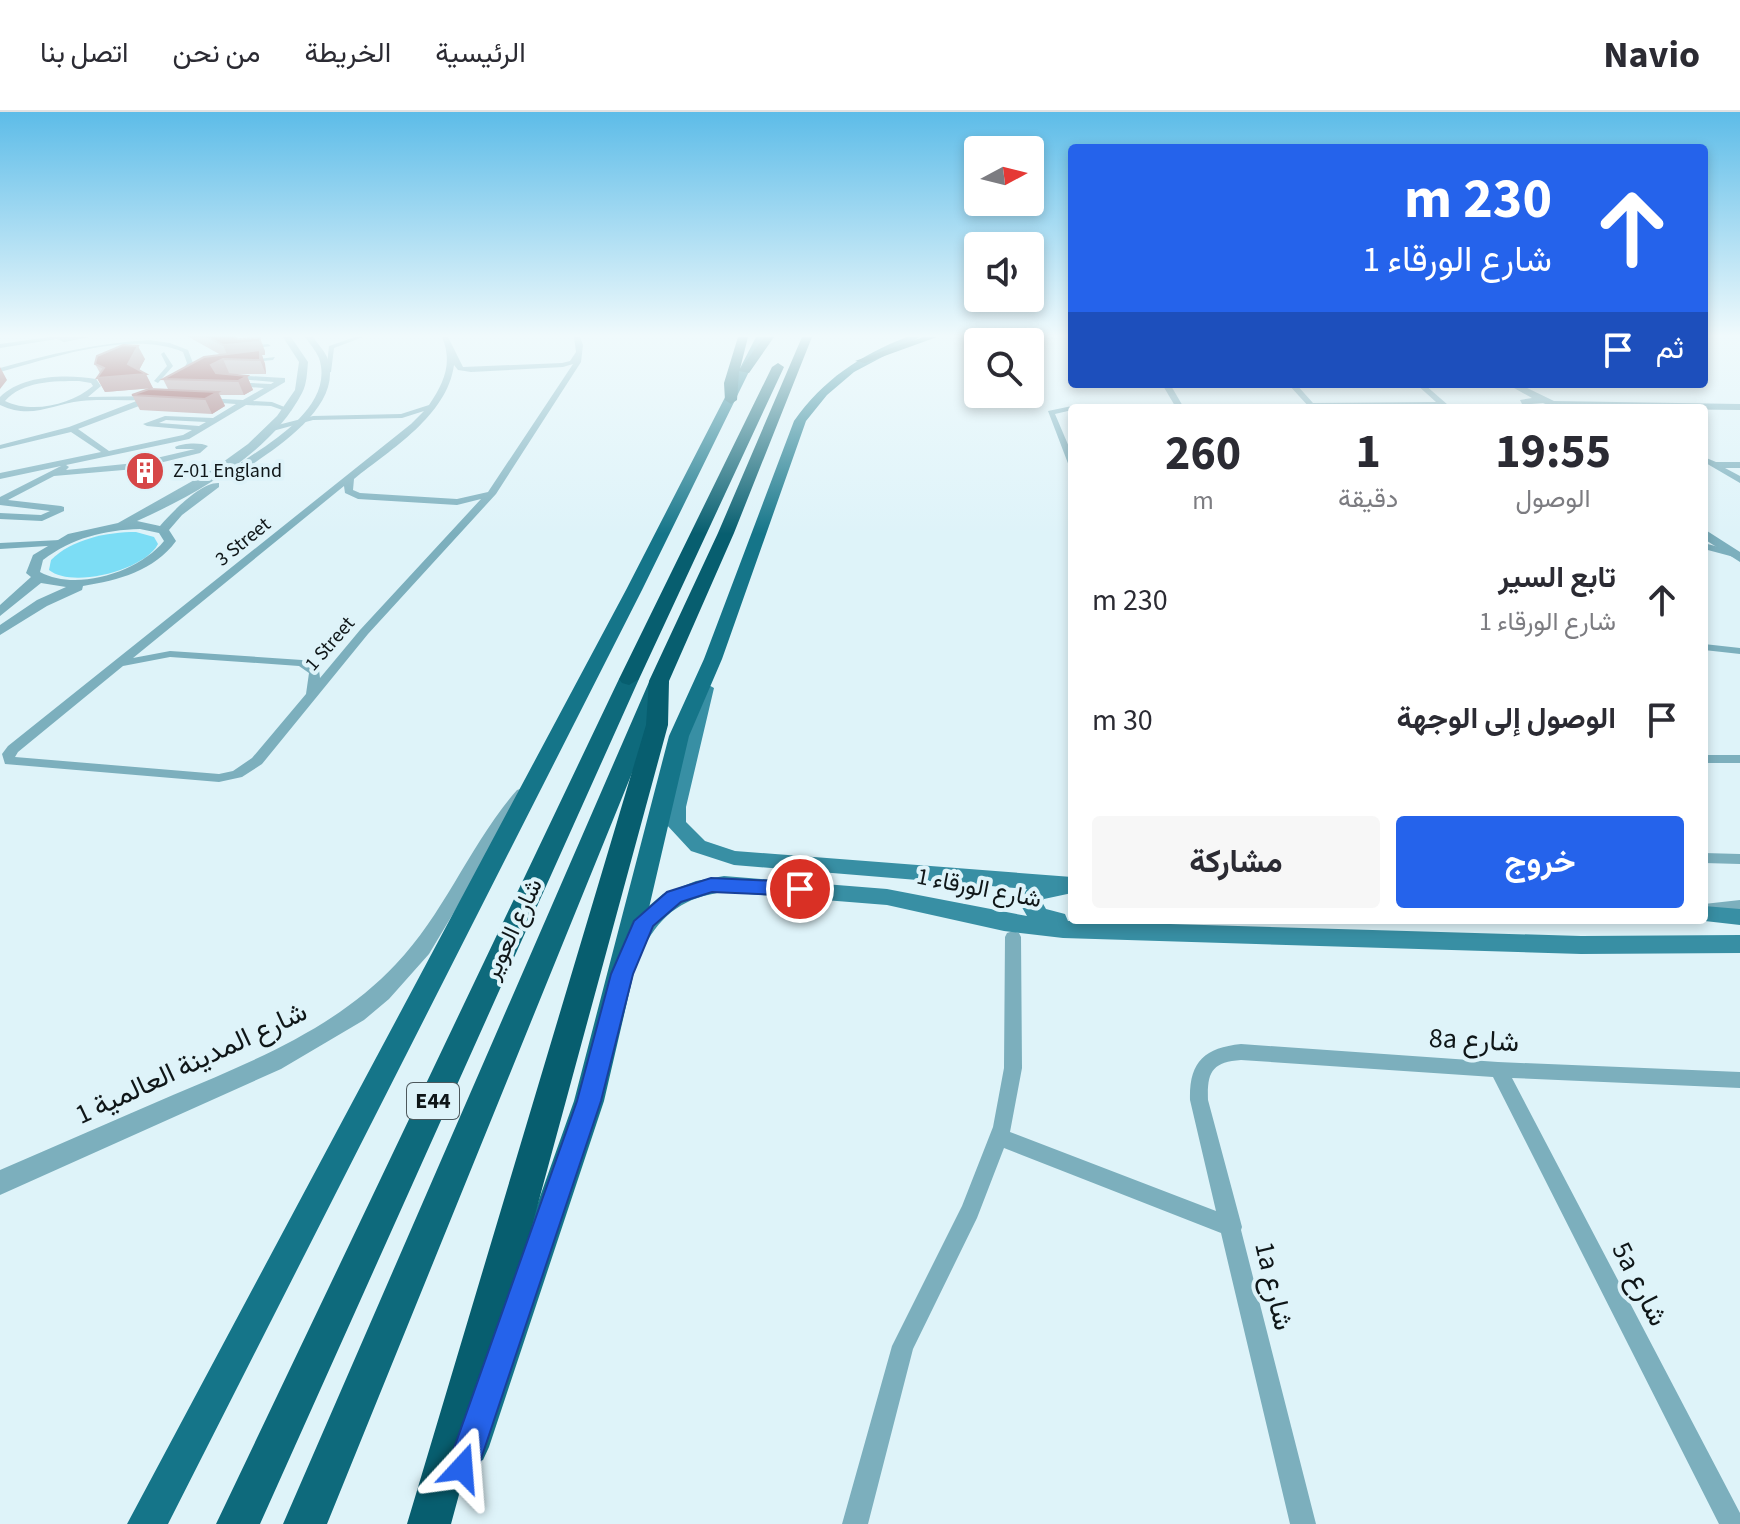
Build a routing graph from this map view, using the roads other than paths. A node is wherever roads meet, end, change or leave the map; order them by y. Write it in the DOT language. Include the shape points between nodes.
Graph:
graph roads {
  1 [pos="2,403"];
  2 [pos="58,403"];
  3 [pos="140,403"];
  4 [pos="245,403"];
  5 [pos="267,403"];
  6 [pos="293,403"];
  7 [pos="314,403"];
  8 [pos="432,403"];
  9 [pos="434,403"];
  10 [pos="553,403"];
  11 [pos="730,403"];
  12 [pos="764,403"];
  13 [pos="780,403"];
  14 [pos="812,403"];
  15 [pos="1708,407"];
  16 [pos="1740,407"];
  17 [pos="1068,409"];
  18 [pos="288,410"];
  19 [pos="94,414"];
  20 [pos="217,420"];
  21 [pos="301,420"];
  22 [pos="54,427"];
  23 [pos="203,429"];
  24 [pos="68,430"];
  25 [pos="269,430"];
  26 [pos="0,440"];
  27 [pos="0,447"];
  28 [pos="106,452"];
  29 [pos="1068,454"];
  30 [pos="1708,461"];
  31 [pos="1716,465"];
  32 [pos="1740,465"];
  33 [pos="42,466"];
  34 [pos="0,467"];
  35 [pos="51,474"];
  36 [pos="0,476"];
  37 [pos="350,479"];
  38 [pos="1740,480"];
  39 [pos="24,487"];
  40 [pos="0,490"];
  41 [pos="493,492"];
  42 [pos="0,502"];
  43 [pos="0,516"];
  44 [pos="1708,525"];
  45 [pos="116,527"];
  46 [pos="163,530"];
  47 [pos="60,543"];
  48 [pos="1708,543"];
  49 [pos="4,547"];
  50 [pos="1738,552"];
  51 [pos="35,561"];
  52 [pos="38,578"];
  53 [pos="92,580"];
  54 [pos="0,612"];
  55 [pos="0,631"];
  56 [pos="1708,647"];
  57 [pos="1740,651"];
  58 [pos="713,659"];
  59 [pos="115,668"];
  60 [pos="644,680"];
  61 [pos="310,696"];
  62 [pos="13,749"];
  63 [pos="1708,759"];
  64 [pos="1740,759"];
  65 [pos="534,783"];
  66 [pos="1708,858"];
  67 [pos="1740,859"];
  68 [pos="1068,888"];
  69 [pos="1068,888"];
  70 [pos="1740,906"];
  71 [pos="1708,911"];
  72 [pos="1708,913"];
  73 [pos="1740,917"];
  74 [pos="1068,922"];
  75 [pos="1078,924"];
  76 [pos="1107,929"];
  77 [pos="1013,937"];
  78 [pos="1740,944"];
  79 [pos="622,974"];
  80 [pos="1207,1061"];
  81 [pos="1498,1070"];
  82 [pos="1740,1080"];
  83 [pos="999,1137"];
  84 [pos="0,1183"];
  85 [pos="1232,1227"];
  86 [pos="147,1524"];
  87 [pos="238,1524"];
  88 [pos="305,1524"];
  89 [pos="429,1524"];
  90 [pos="443,1524"];
  91 [pos="855,1524"];
  92 [pos="1303,1524"];
  93 [pos="1732,1524"];
  1 -- 2 [label="street" via="9,407 1,416"];
  3 -- 24 [label="street"];
  4 -- 20 [label="street"];
  5 -- 18 [label="street"];
  6 -- 18 [label="street"];
  7 -- 21 [label="street"];
  8 -- 21 [label="street" via="402,416"];
  9 -- 37 [label="street, 3 Street" via="405,435"];
  10 -- 41 [label="street, 1 Street"];
  11 -- 65 [label="main road"];
  12 -- 60 [label="highway, شارع العوير / E44"];
  13 -- 60 [label="highway, شارع العوير / E44" via="726,533"];
  14 -- 58 [label="main road" via="800,421"];
  15 -- 16 [label="street"];
  17 -- 29 [label="street" via="1051,413"];
  18 -- 25 [label="street"];
  19 -- 22 [label="street"];
  20 -- 23 [label="street"];
  20 -- 23 [label="street" via="165,418 147,424"];
  21 -- 25 [label="street"];
  21 -- 46 [label="street" via="188,504"];
  22 -- 24 [label="street"];
  22 -- 26 [label="street"];
  23 -- 28 [label="street" via="180,439"];
  24 -- 27 [label="street"];
  24 -- 28 [label="street"];
  25 -- 45 [label="street" via="167,502"];
  28 -- 33 [label="street"];
  30 -- 31 [label="street"];
  31 -- 32 [label="street"];
  31 -- 38 [label="street"];
  33 -- 34 [label="street" via="32,460"];
  33 -- 36 [label="street"];
  35 -- 35 [label="street" via="146,464 204,446 80,463"];
  35 -- 39 [label="street"];
  37 -- 41 [label="street" via="348,491 363,496 457,502"];
  37 -- 59 [label="street, 3 Street"];
  39 -- 40 [label="street"];
  39 -- 42 [label="street"];
  41 -- 61 [label="street, 1 Street"];
  42 -- 43 [label="street" via="61,509 42,518"];
  44 -- 50 [label="street"];
  45 -- 46 [label="street"];
  45 -- 47 [label="street"];
  46 -- 53 [label="street" via="170,541 158,556"];
  47 -- 49 [label="street"];
  47 -- 51 [label="street"];
  48 -- 50 [label="street"];
  49 -- 51 [label="street" via="26,552"];
  51 -- 52 [label="street" via="32,570"];
  52 -- 53 [label="street"];
  52 -- 54 [label="street"];
  53 -- 55 [label="street" via="42,603"];
  56 -- 57 [label="street"];
  58 -- 68 [label="main road, شارع الورقاء 1" via="676,807 676,824 689,840 709,851 748,859"];
  58 -- 79 [label="main road" via="679,736"];
  59 -- 61 [label="street" via="170,654 302,663 315,672"];
  59 -- 62 [label="street, 3 Street"];
  60 -- 87 [label="highway, شارع العوير / E44"];
  60 -- 88 [label="highway, شارع العوير / E44"];
  60 -- 89 [label="highway" via="657,725"];
  61 -- 62 [label="street, 1 Street" via="252,766 228,777 16,762 7,758"];
  63 -- 64 [label="street"];
  65 -- 84 [label="street, شارع المدينة العالمية 1" via="487,838 425,945 353,1016 278,1060"];
  65 -- 86 [label="main road"];
  66 -- 67 [label="street"];
  69 -- 74 [label="main road" via="1038,891 1031,898 1031,907 1044,918"];
  70 -- 71 [label="street"];
  72 -- 73 [label="main road"];
  75 -- 76 [label="main road"];
  76 -- 78 [label="main road, شارع الورقاء 1" via="1581,945"];
  76 -- 79 [label="main road, شارع الورقاء 1" via="1024,925 887,897 737,884 698,888 662,904 644,921"];
  77 -- 83 [label="street" via="1013,1068"];
  79 -- 90 [label="main road" via="589,1101"];
  80 -- 81 [label="street, 8a شارع" via="1241,1052"];
  80 -- 85 [label="street, 1a شارع" via="1200,1072 1199,1100"];
  81 -- 82 [label="street, 8a شارع"];
  81 -- 93 [label="street, 5a شارع"];
  83 -- 85 [label="street"];
  83 -- 91 [label="street" via="970,1211 903,1346"];
  85 -- 92 [label="street, 1a شارع"];
}
